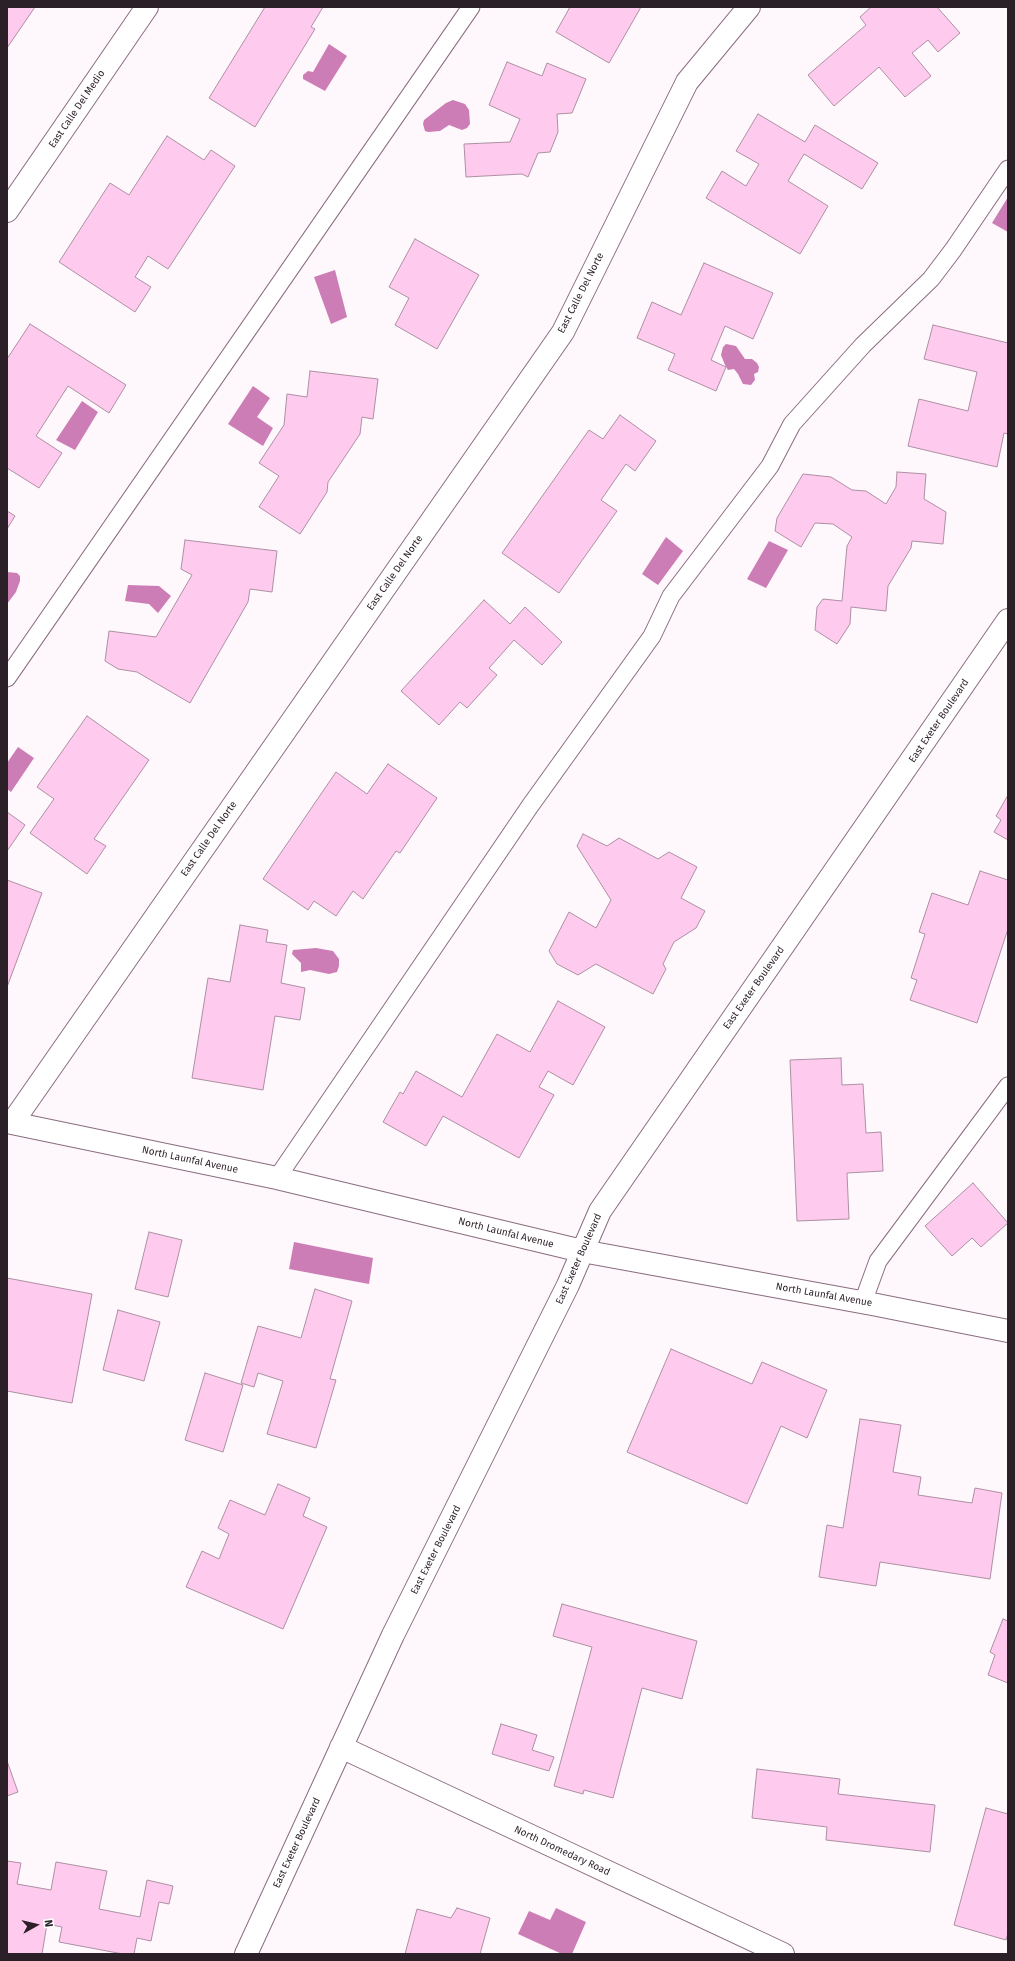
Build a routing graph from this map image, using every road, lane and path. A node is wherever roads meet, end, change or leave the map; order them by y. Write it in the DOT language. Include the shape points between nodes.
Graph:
graph roads {
  1 [pos="147,7"];
  2 [pos="471,7"];
  3 [pos="749,7"];
  4 [pos="1008,169"];
  5 [pos="7,211"];
  6 [pos="1008,620"];
  7 [pos="7,678"];
  8 [pos="1008,1086"];
  9 [pos="9,1122"];
  10 [pos="277,1178"];
  11 [pos="582,1251"];
  12 [pos="863,1302"];
  13 [pos="1008,1331"];
  14 [pos="341,1747"];
  15 [pos="246,1954"];
  16 [pos="783,1954"];
  1 -- 5 [label="street, East Calle Del Medio"];
  2 -- 7 [label="lane"];
  3 -- 9 [label="street, East Calle Del Norte" via="687,82 563,332"];
  4 -- 10 [label="lane" via="931,279 863,345 792,424 770,466 671,596 652,636 530,806"];
  6 -- 11 [label="street, East Exeter Boulevard" via="600,1211"];
  8 -- 12 [label="lane" via="878,1261"];
  9 -- 10 [label="street, North Launfal Avenue"];
  10 -- 11 [label="street, North Launfal Avenue"];
  11 -- 12 [label="street, North Launfal Avenue"];
  11 -- 14 [label="street, East Exeter Boulevard" via="568,1285"];
  12 -- 13 [label="street, North Launfal Avenue"];
  14 -- 15 [label="street, East Exeter Boulevard"];
  14 -- 16 [label="street, North Dromedary Road"];
}
